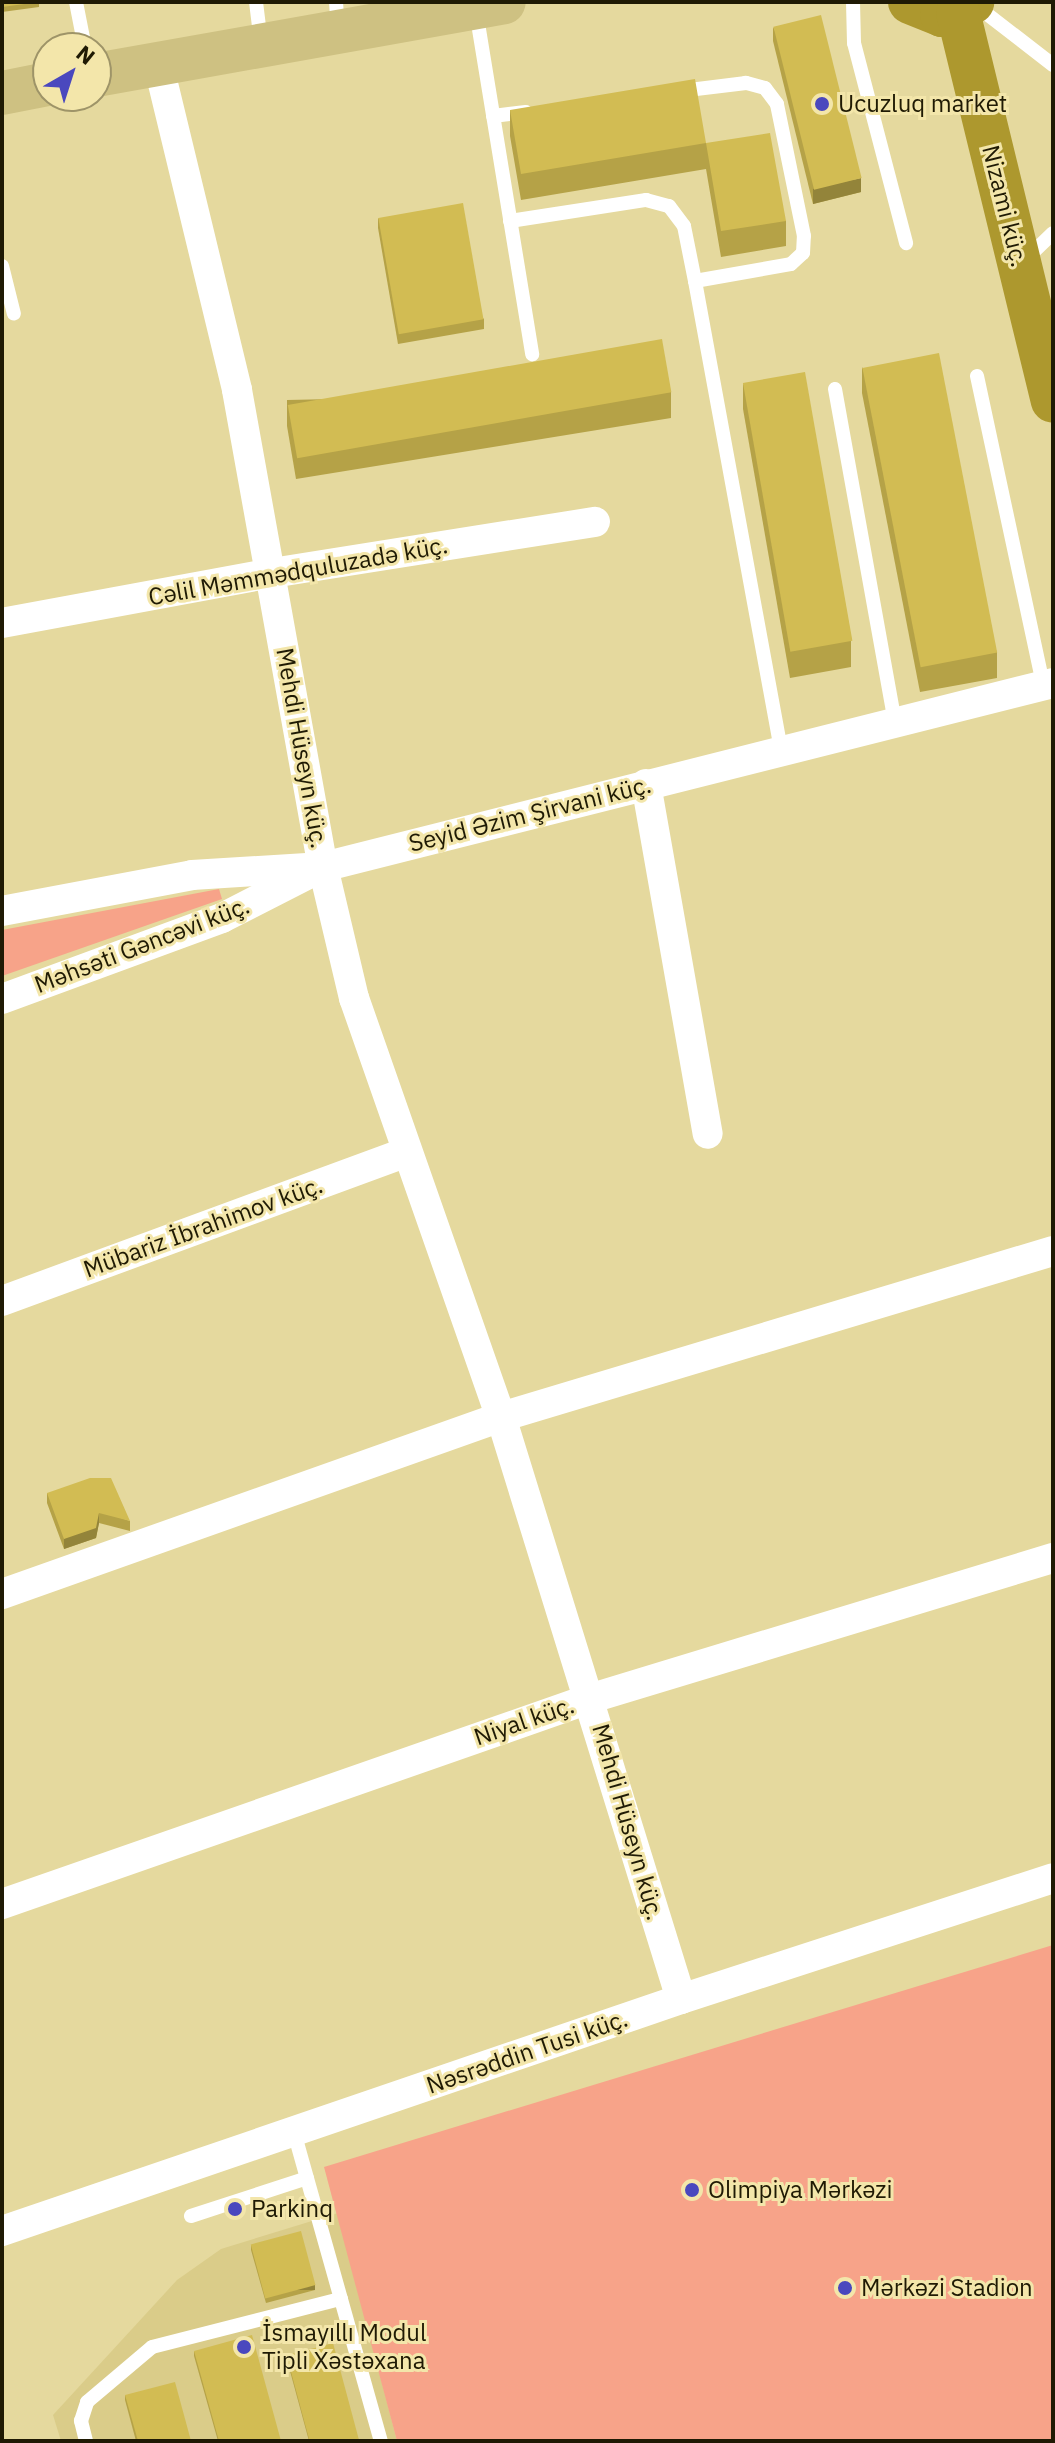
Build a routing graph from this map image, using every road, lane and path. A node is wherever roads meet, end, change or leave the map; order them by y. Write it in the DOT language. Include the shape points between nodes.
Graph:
graph roads {
  1 [pos="76,2"];
  2 [pos="853,2"];
  3 [pos="490,4"];
  4 [pos="940,5"];
  5 [pos="337,15"];
  6 [pos="259,23"];
  7 [pos="82,32"];
  8 [pos="158,63"];
  9 [pos="1053,65"];
  10 [pos="112,72"];
  11 [pos="32,87"];
  12 [pos="2,93"];
  13 [pos="667,93"];
  14 [pos="540,110"];
  15 [pos="493,116"];
  16 [pos="510,221"];
  17 [pos="1053,233"];
  18 [pos="906,243"];
  19 [pos="1020,265"];
  20 [pos="2,266"];
  21 [pos="695,281"];
  22 [pos="14,314"];
  23 [pos="532,354"];
  24 [pos="977,376"];
  25 [pos="835,389"];
  26 [pos="1053,401"];
  27 [pos="595,522"];
  28 [pos="272,573"];
  29 [pos="2,623"];
  30 [pos="1048,684"];
  31 [pos="895,722"];
  32 [pos="781,750"];
  33 [pos="646,784"];
  34 [pos="323,867"];
  35 [pos="2,911"];
  36 [pos="2,999"];
  37 [pos="708,1134"];
  38 [pos="405,1153"];
  39 [pos="1053,1251"];
  40 [pos="2,1301"];
  41 [pos="501,1417"];
  42 [pos="1053,1558"];
  43 [pos="2,1594"];
  44 [pos="592,1698"];
  45 [pos="1053,1878"];
  46 [pos="2,1904"];
  47 [pos="681,1999"];
  48 [pos="294,2132"];
  49 [pos="307,2178"];
  50 [pos="191,2216"];
  51 [pos="2,2231"];
  52 [pos="341,2299"];
  53 [pos="86,2441"];
  54 [pos="381,2441"];
  1 -- 7 [label="lane"];
  2 -- 18 [label="lane" via="854,43"];
  3 -- 5 [label="main road"];
  3 -- 15 [label="lane"];
  4 -- 9 [label="lane"];
  4 -- 19 [label="highway, Nizami küç."];
  5 -- 6 [label="main road"];
  6 -- 8 [label="main road"];
  8 -- 10 [label="main road"];
  8 -- 28 [label="street, Mehdi Hüseyn küç." via="237,390"];
  11 -- 12 [label="main road"];
  13 -- 21 [label="lane" via="746,83 765,88 777,104 804,236 803,253 791,264"];
  14 -- 15 [label="lane"];
  15 -- 16 [label="lane"];
  16 -- 21 [label="lane" via="646,200 669,206 684,226"];
  16 -- 23 [label="lane"];
  17 -- 19 [label="lane"];
  19 -- 26 [label="highway, Nizami küç."];
  20 -- 22 [label="lane"];
  21 -- 32 [label="lane"];
  24 -- 30 [label="lane"];
  25 -- 31 [label="lane"];
  27 -- 28 [label="street, Cəlil Məmmədquluzadə küç."];
  28 -- 29 [label="street, Cəlil Məmmədquluzadə küç."];
  28 -- 34 [label="street, Mehdi Hüseyn küç."];
  30 -- 31 [label="street, Seyid Əzim Şirvani küç."];
  31 -- 32 [label="street, Seyid Əzim Şirvani küç."];
  32 -- 33 [label="street, Seyid Əzim Şirvani küç."];
  33 -- 34 [label="street, Seyid Əzim Şirvani küç."];
  33 -- 37 [label="street"];
  34 -- 35 [label="street, Seyid Əzim Şirvani küç." via="192,875"];
  34 -- 36 [label="street, Məhsəti Gəncəvi küç." via="222,918"];
  34 -- 38 [label="street, Mehdi Hüseyn küç." via="354,998"];
  38 -- 40 [label="street, Mübariz İbrahimov küç."];
  38 -- 41 [label="street, Mehdi Hüseyn küç."];
  39 -- 41 [label="street"];
  41 -- 43 [label="street"];
  41 -- 44 [label="street, Mehdi Hüseyn küç."];
  42 -- 44 [label="street, Niyal küç."];
  44 -- 46 [label="street, Niyal küç."];
  44 -- 47 [label="street, Mehdi Hüseyn küç."];
  45 -- 47 [label="street, Nəsrəddin Tusi küç."];
  47 -- 48 [label="street, Nəsrəddin Tusi küç."];
  48 -- 49 [label="lane"];
  48 -- 51 [label="street, Nəsrəddin Tusi küç."];
  49 -- 50 [label="lane"];
  49 -- 52 [label="lane"];
  52 -- 53 [label="lane" via="152,2347 87,2402 81,2421"];
  52 -- 54 [label="lane"];
}
